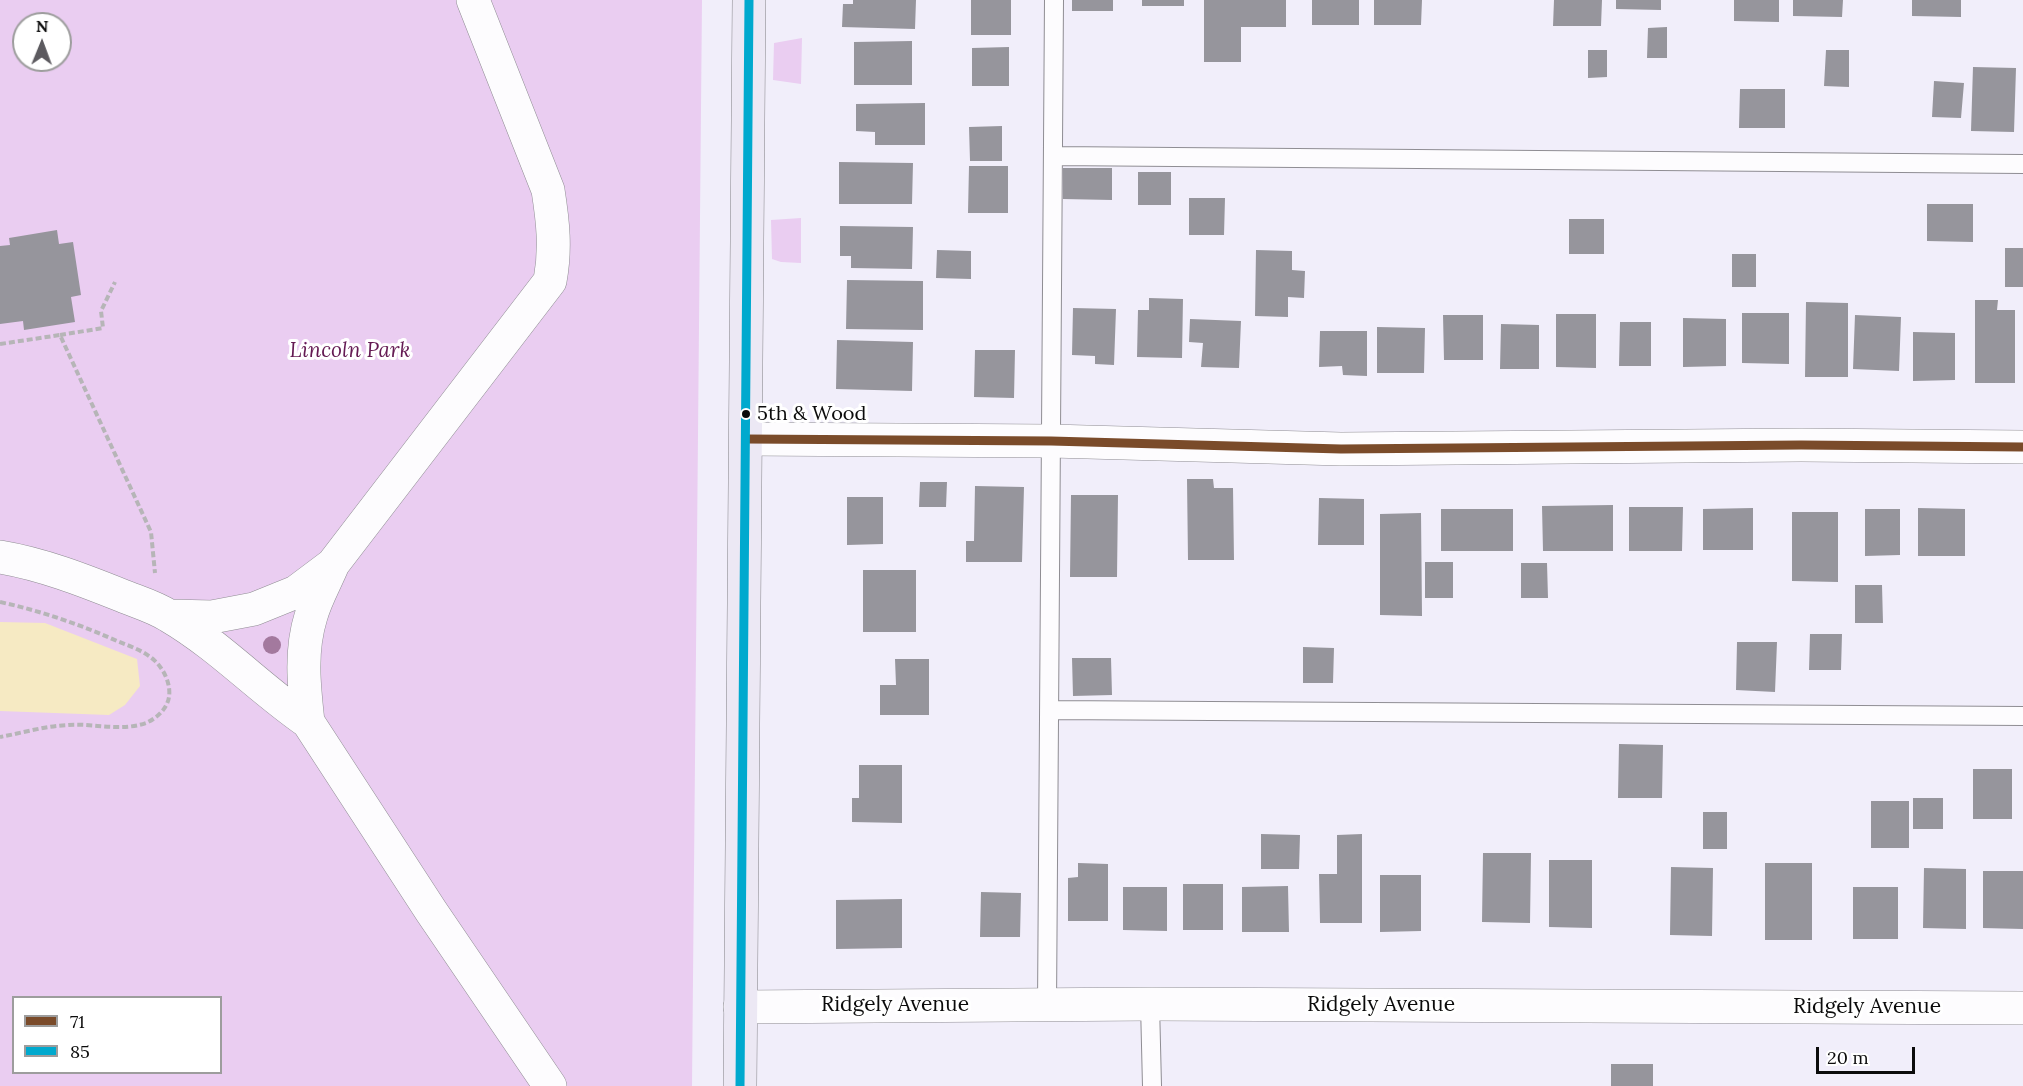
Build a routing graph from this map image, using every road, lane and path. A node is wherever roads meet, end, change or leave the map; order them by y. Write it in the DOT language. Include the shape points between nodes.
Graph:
graph roads {
  1 [pos="473,0"];
  2 [pos="749,0"];
  3 [pos="1054,0"];
  4 [pos="1054,156"];
  5 [pos="2023,164"];
  6 [pos="115,282"];
  7 [pos="60,335"];
  8 [pos="0,344"];
  9 [pos="746,439"];
  10 [pos="1051,441"];
  11 [pos="2023,447"];
  12 [pos="0,557"];
  13 [pos="333,564"];
  14 [pos="155,582"];
  15 [pos="0,602"];
  16 [pos="170,616"];
  17 [pos="1049,710"];
  18 [pos="2023,716"];
  19 [pos="308,722"];
  20 [pos="0,737"];
  21 [pos="1047,1004"];
  22 [pos="1150,1004"];
  23 [pos="740,1007"];
  24 [pos="2023,1008"];
  25 [pos="550,1086"];
  26 [pos="740,1086"];
  27 [pos="1152,1086"];
  1 -- 13 [label="street" via="548,190 554,256 550,281"];
  2 -- 9 [label="main road"];
  3 -- 4 [label="lane"];
  4 -- 5 [label="lane"];
  4 -- 10 [label="lane"];
  6 -- 7 [label="path" via="101,311 103,328"];
  7 -- 8 [label="path"];
  7 -- 14 [label="path" via="152,532"];
  9 -- 10 [label="street"];
  9 -- 23 [label="main road"];
  10 -- 11 [label="street" via="1341,449"];
  10 -- 17 [label="lane"];
  12 -- 16 [label="street" via="85,580"];
  13 -- 16 [label="street" via="296,592 254,609 212,617"];
  13 -- 19 [label="street" via="311,614 304,647"];
  15 -- 20 [label="path" via="77,624 142,652 155,661 170,686 167,705 147,722 110,728 68,724"];
  16 -- 19 [label="street"];
  17 -- 18 [label="lane"];
  17 -- 21 [label="lane"];
  19 -- 25 [label="street"];
  21 -- 22 [label="street, Ridgely Avenue"];
  21 -- 23 [label="street, Ridgely Avenue"];
  22 -- 24 [label="street, Ridgely Avenue"];
  22 -- 27 [label="lane"];
  23 -- 26 [label="main road"];
}
